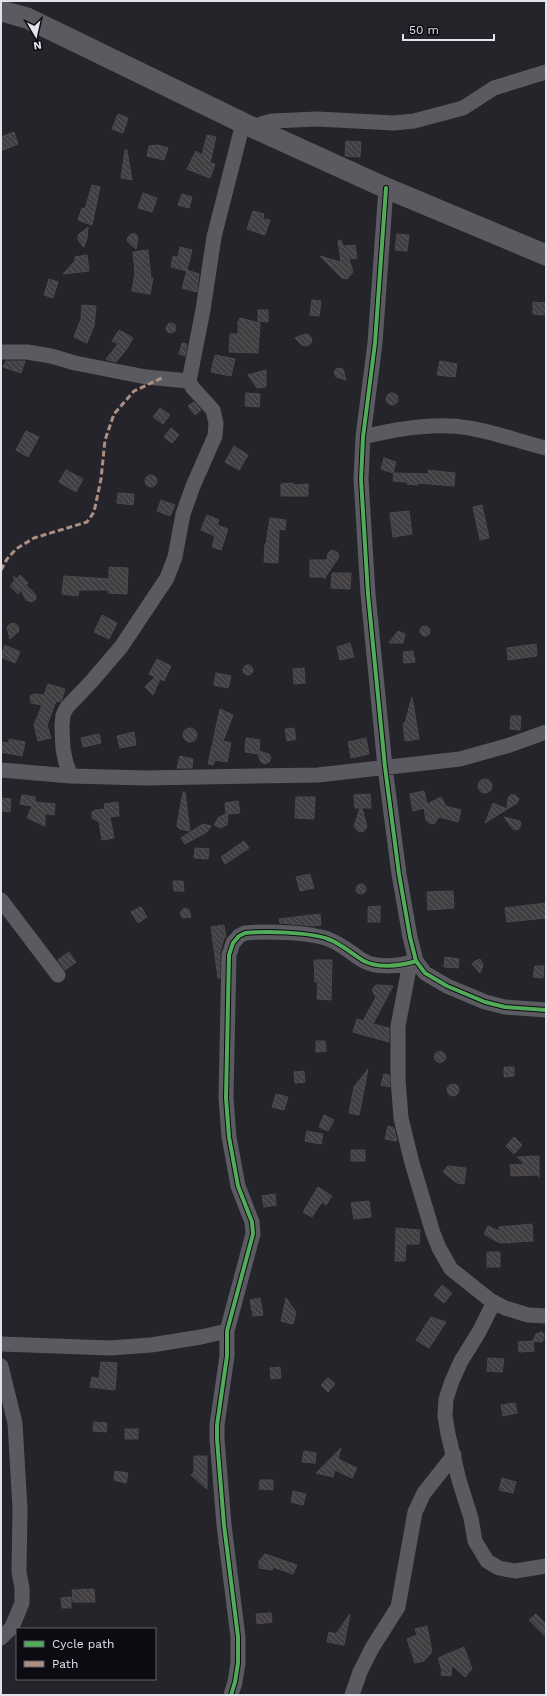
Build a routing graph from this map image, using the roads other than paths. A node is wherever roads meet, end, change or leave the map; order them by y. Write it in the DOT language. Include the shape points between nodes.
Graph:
graph roads {
  1 [pos="1,11"];
  2 [pos="546,72"];
  3 [pos="250,127"];
  4 [pos="386,188"];
  5 [pos="546,255"];
  6 [pos="1,352"];
  7 [pos="189,381"];
  8 [pos="363,437"];
  9 [pos="546,448"];
  10 [pos="546,732"];
  11 [pos="385,767"];
  12 [pos="1,770"];
  13 [pos="72,776"];
  14 [pos="1,900"];
  15 [pos="413,962"];
  16 [pos="58,975"];
  17 [pos="546,1010"];
  18 [pos="494,1302"];
  19 [pos="546,1316"];
  20 [pos="227,1331"];
  21 [pos="1,1344"];
  22 [pos="1,1366"];
  23 [pos="454,1455"];
  24 [pos="546,1566"];
  25 [pos="1,1638"];
  26 [pos="231,1695"];
  27 [pos="352,1695"];
  1 -- 3 [label="street" via="27,18"];
  2 -- 3 [label="street" via="494,88 462,108 414,121 272,121"];
  3 -- 4 [label="street"];
  3 -- 7 [label="street" via="214,237"];
  4 -- 5 [label="street"];
  4 -- 8 [label="street" via="375,343"];
  6 -- 7 [label="street" via="27,352 146,377"];
  7 -- 13 [label="street" via="213,410 215,436 183,514 175,557 167,578 121,647 63,715 63,749"];
  8 -- 9 [label="street" via="398,430 468,428"];
  8 -- 11 [label="street" via="361,479 368,594"];
  10 -- 11 [label="street" via="510,746 460,759"];
  11 -- 13 [label="street" via="318,775 145,778"];
  11 -- 15 [label="street"];
  12 -- 13 [label="street"];
  14 -- 16 [label="street"];
  15 -- 17 [label="street" via="425,974 485,1002 505,1007"];
  15 -- 18 [label="street" via="398,1026 401,1118 412,1163 439,1248 451,1269"];
  15 -- 20 [label="street" via="396,965 374,964 364,961 329,939 312,935 245,933 233,943 228,969 226,1098 229,1137 238,1186 252,1222 253,1234"];
  18 -- 19 [label="street" via="504,1308"];
  18 -- 23 [label="street" via="461,1361 446,1399 445,1416"];
  20 -- 21 [label="street" via="151,1345 110,1348"];
  20 -- 26 [label="street" via="227,1356 218,1408 217,1439 224,1525 238,1637 236,1682"];
  22 -- 25 [label="street" via="15,1423 20,1509 19,1572 22,1588 22,1603 12,1627"];
  23 -- 24 [label="street" via="475,1541 487,1561 499,1568 515,1572"];
  23 -- 27 [label="street" via="424,1493 415,1512 398,1607 372,1648"];
}
